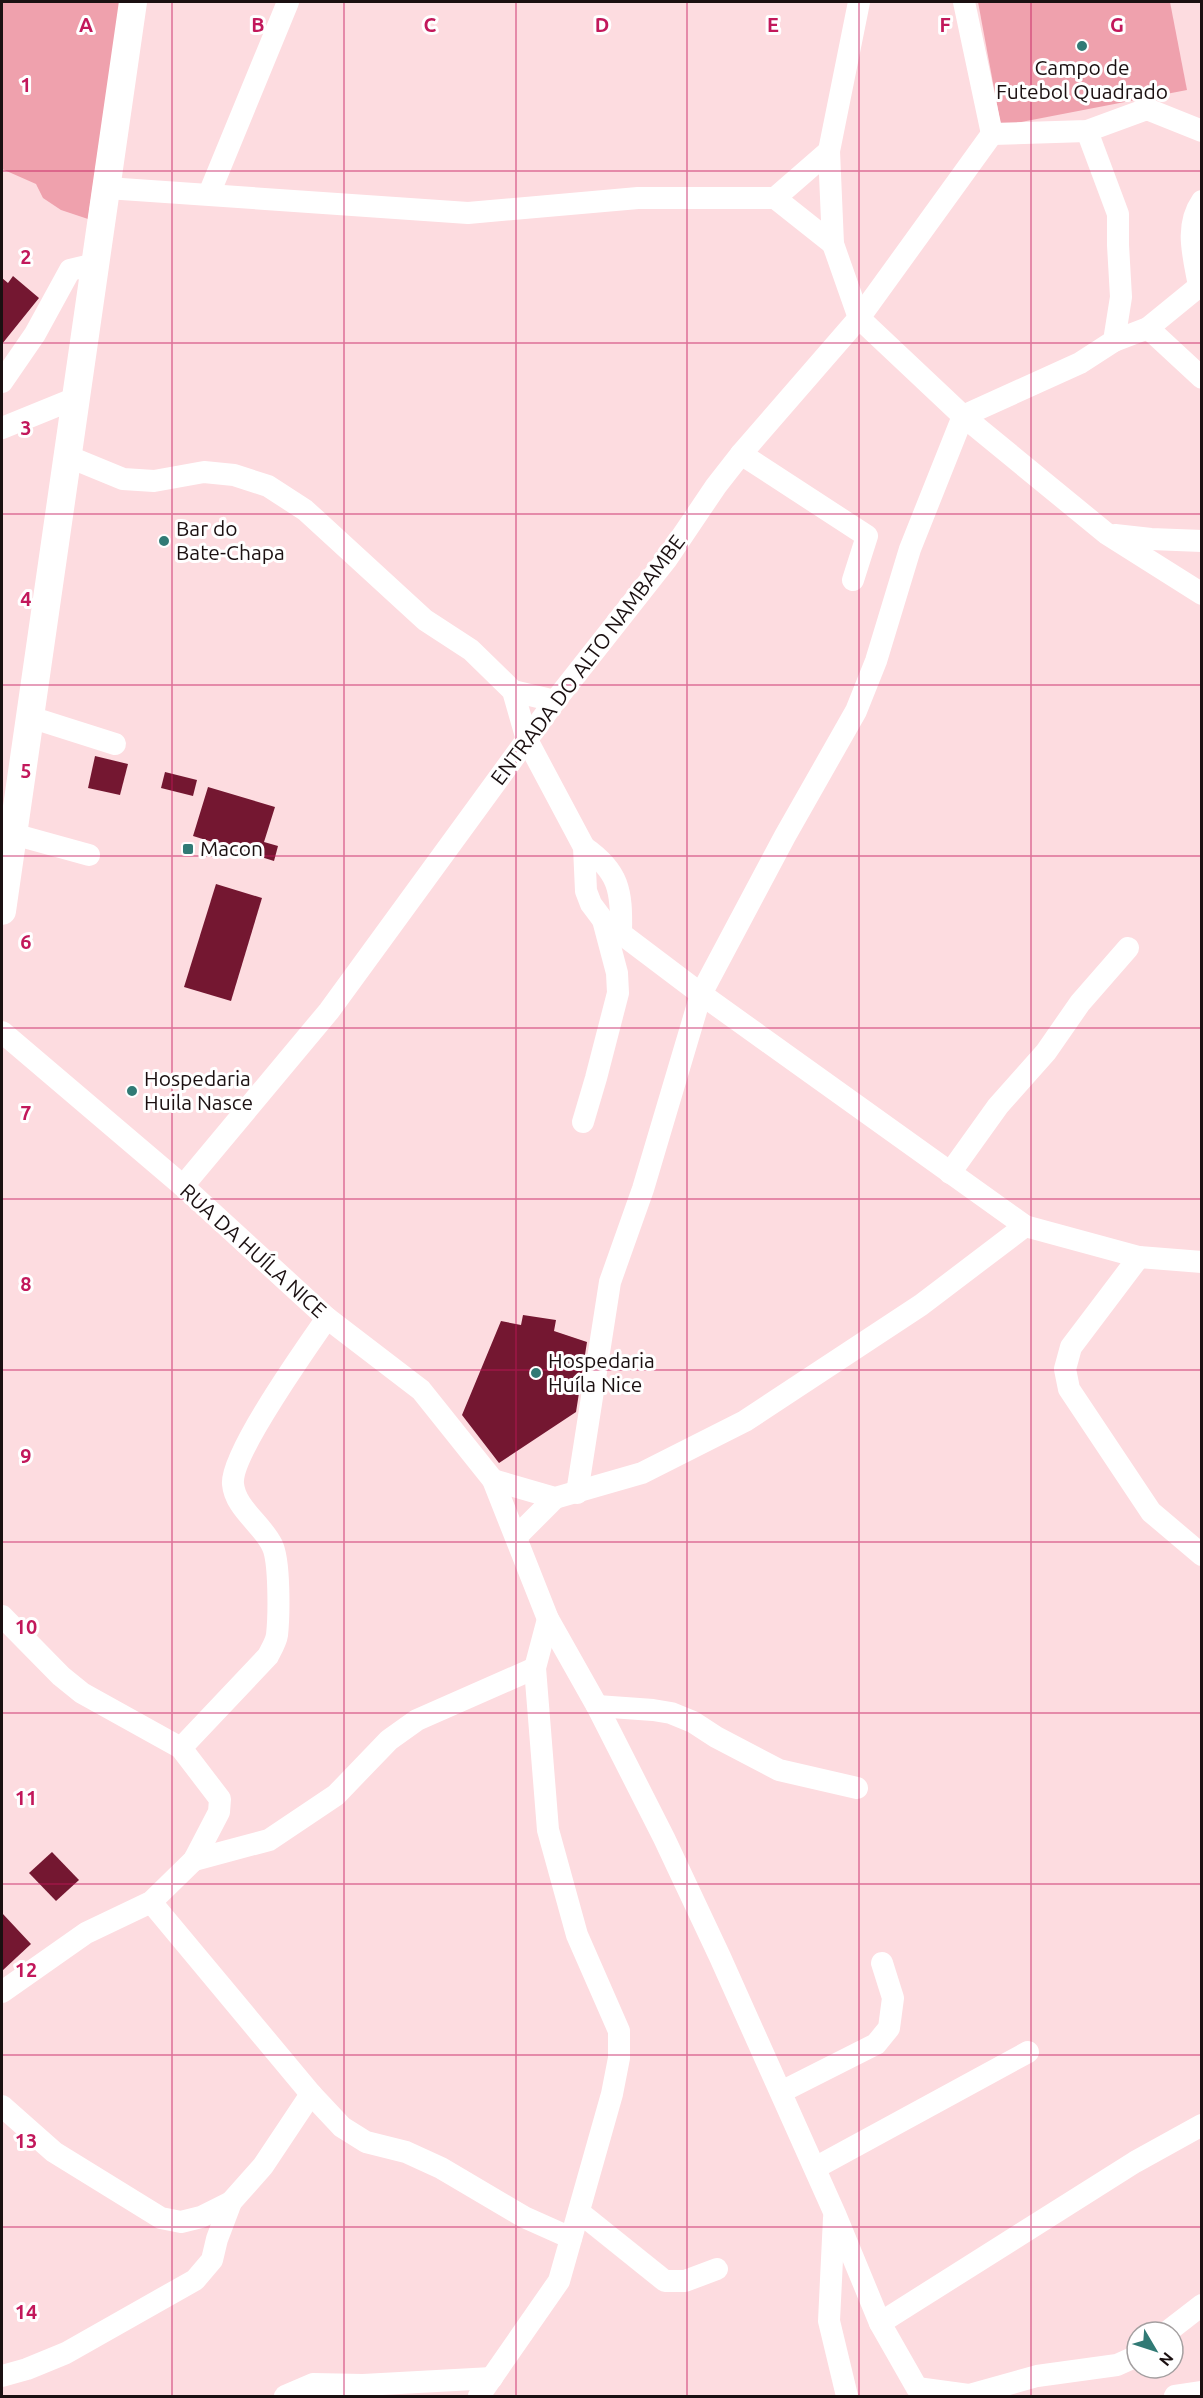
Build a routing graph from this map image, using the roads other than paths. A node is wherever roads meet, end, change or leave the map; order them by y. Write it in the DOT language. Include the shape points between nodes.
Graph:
graph roads {
  1 [pos="133,2"];
  2 [pos="288,2"];
  3 [pos="859,2"];
  4 [pos="963,2"];
  5 [pos="1087,131"];
  6 [pos="1202,131"];
  7 [pos="992,134"];
  8 [pos="829,151"];
  9 [pos="107,188"];
  10 [pos="210,194"];
  11 [pos="775,198"];
  12 [pos="1202,201"];
  13 [pos="833,244"];
  14 [pos="95,264"];
  15 [pos="1200,285"];
  16 [pos="859,318"];
  17 [pos="1148,328"];
  18 [pos="1114,341"];
  19 [pos="1202,378"];
  20 [pos="2,382"];
  21 [pos="76,398"];
  22 [pos="963,416"];
  23 [pos="2,428"];
  24 [pos="741,454"];
  25 [pos="67,456"];
  26 [pos="1107,534"];
  27 [pos="1202,541"];
  28 [pos="853,580"];
  29 [pos="1202,594"];
  30 [pos="513,691"];
  31 [pos="555,700"];
  32 [pos="30,717"];
  33 [pos="527,740"];
  34 [pos="115,744"];
  35 [pos="13,834"];
  36 [pos="584,847"];
  37 [pos="89,855"];
  38 [pos="2,911"];
  39 [pos="612,926"];
  40 [pos="1128,948"];
  41 [pos="701,994"];
  42 [pos="2,1032"];
  43 [pos="583,1122"];
  44 [pos="950,1173"];
  45 [pos="183,1186"];
  46 [pos="1024,1226"];
  47 [pos="1139,1257"];
  48 [pos="1202,1262"];
  49 [pos="327,1318"];
  50 [pos="493,1480"];
  51 [pos="577,1493"];
  52 [pos="555,1498"];
  53 [pos="516,1537"];
  54 [pos="1202,1555"];
  55 [pos="2,1616"];
  56 [pos="548,1619"];
  57 [pos="535,1668"];
  58 [pos="597,1706"];
  59 [pos="181,1748"];
  60 [pos="857,1788"];
  61 [pos="194,1860"];
  62 [pos="151,1902"];
  63 [pos="882,1963"];
  64 [pos="2,1992"];
  65 [pos="1028,2052"];
  66 [pos="781,2091"];
  67 [pos="311,2094"];
  68 [pos="2,2106"];
  69 [pos="1202,2125"];
  70 [pos="815,2168"];
  71 [pos="231,2202"];
  72 [pos="579,2212"];
  73 [pos="835,2214"];
  74 [pos="572,2238"];
  75 [pos="717,2269"];
  76 [pos="1202,2305"];
  77 [pos="1183,2320"];
  78 [pos="880,2324"];
  79 [pos="1125,2362"];
  80 [pos="2,2376"];
  81 [pos="486,2387"];
  82 [pos="1202,2392"];
  83 [pos="914,2394"];
  84 [pos="973,2396"];
  85 [pos="285,2397"];
  86 [pos="847,2397"];
  87 [pos="1176,2397"];
  1 -- 9 [label="main road"];
  2 -- 10 [label="street"];
  3 -- 8 [label="street"];
  4 -- 7 [label="street"];
  5 -- 6 [label="street" via="1147,109"];
  5 -- 7 [label="street"];
  5 -- 18 [label="street" via="1118,214 1121,297"];
  7 -- 16 [label="street, ENTRADA DO ALTO NAMBAMBE"];
  8 -- 11 [label="street"];
  8 -- 13 [label="street"];
  9 -- 10 [label="street"];
  9 -- 14 [label="main road"];
  10 -- 11 [label="street" via="468,213 638,198"];
  11 -- 13 [label="street"];
  12 -- 15 [label="street" via="1193,219 1191,237"];
  13 -- 16 [label="street"];
  14 -- 20 [label="street" via="70,270 35,334"];
  14 -- 21 [label="main road"];
  15 -- 17 [label="street"];
  16 -- 22 [label="street"];
  16 -- 24 [label="street, ENTRADA DO ALTO NAMBAMBE"];
  17 -- 18 [label="street"];
  17 -- 19 [label="street"];
  18 -- 22 [label="street" via="1080,363"];
  21 -- 23 [label="street"];
  21 -- 25 [label="main road"];
  22 -- 26 [label="street"];
  22 -- 41 [label="street" via="910,549 876,661 856,711"];
  24 -- 28 [label="street" via="867,536"];
  24 -- 31 [label="street, ENTRADA DO ALTO NAMBAMBE" via="666,560"];
  25 -- 30 [label="street" via="123,479 154,481 204,472 234,475 268,486 304,510 424,620 471,650"];
  25 -- 32 [label="main road"];
  26 -- 27 [label="street"];
  26 -- 29 [label="street"];
  30 -- 31 [label="street"];
  30 -- 33 [label="street"];
  31 -- 33 [label="street, ENTRADA DO ALTO NAMBAMBE"];
  32 -- 34 [label="street"];
  32 -- 35 [label="main road"];
  33 -- 36 [label="street"];
  33 -- 45 [label="street, ENTRADA DO ALTO NAMBAMBE" via="329,1011"];
  35 -- 37 [label="street"];
  35 -- 38 [label="main road"];
  36 -- 39 [label="street" via="586,891 591,904"];
  36 -- 39 [label="street" via="611,870 617,884 620,898"];
  39 -- 41 [label="street"];
  39 -- 43 [label="street" via="618,993"];
  40 -- 44 [label="street" via="998,1106"];
  41 -- 44 [label="street"];
  41 -- 51 [label="street" via="643,1189 610,1282"];
  42 -- 45 [label="street, RUA DA HUÍLA NICE"];
  44 -- 46 [label="street"];
  45 -- 49 [label="street, RUA DA HUÍLA NICE"];
  46 -- 47 [label="street"];
  46 -- 51 [label="street" via="921,1305 745,1421 642,1473"];
  47 -- 48 [label="street"];
  47 -- 54 [label="street" via="1071,1347 1065,1369 1069,1389 1151,1512"];
  49 -- 50 [label="street, RUA DA HUÍLA NICE" via="420,1390"];
  49 -- 59 [label="street" via="269,1405 235,1468 232,1483 236,1498 272,1544 277,1557 277,1638 268,1656"];
  50 -- 52 [label="street"];
  50 -- 53 [label="street, RUA DA HUÍLA NICE"];
  51 -- 52 [label="street"];
  52 -- 53 [label="street"];
  53 -- 56 [label="street, RUA DA HUÍLA NICE"];
  55 -- 59 [label="street" via="82,1693"];
  56 -- 57 [label="street"];
  56 -- 58 [label="street, RUA DA HUÍLA NICE"];
  57 -- 61 [label="street" via="417,1720 389,1740 336,1795 269,1840"];
  57 -- 72 [label="street" via="548,1830 577,1935 619,2031 612,2094"];
  58 -- 60 [label="street" via="671,1713 779,1770"];
  58 -- 66 [label="street, RUA DA HUÍLA NICE" via="664,1838"];
  59 -- 61 [label="street" via="220,1798 219,1812"];
  61 -- 62 [label="street"];
  62 -- 64 [label="street" via="86,1933"];
  62 -- 67 [label="street"];
  63 -- 66 [label="street" via="893,1998 889,2028 876,2044"];
  65 -- 70 [label="street"];
  66 -- 70 [label="street, RUA DA HUÍLA NICE"];
  67 -- 71 [label="street" via="263,2166"];
  67 -- 74 [label="street" via="342,2127 366,2142 406,2152 432,2164 524,2217"];
  68 -- 71 [label="street" via="54,2152 161,2218 181,2222"];
  69 -- 78 [label="street" via="1135,2162"];
  70 -- 73 [label="street, RUA DA HUÍLA NICE"];
  71 -- 80 [label="street" via="212,2260 195,2280 66,2353"];
  72 -- 74 [label="street"];
  72 -- 75 [label="street" via="665,2281 686,2281"];
  73 -- 78 [label="street, RUA DA HUÍLA NICE"];
  73 -- 86 [label="street" via="829,2321"];
  74 -- 81 [label="street" via="560,2281"];
  76 -- 77 [label="street"];
  78 -- 83 [label="street, RUA DA HUÍLA NICE"];
  79 -- 84 [label="street" via="1037,2376"];
  81 -- 85 [label="street" via="313,2384"];
  82 -- 87 [label="street"];
  83 -- 84 [label="street"];
}
